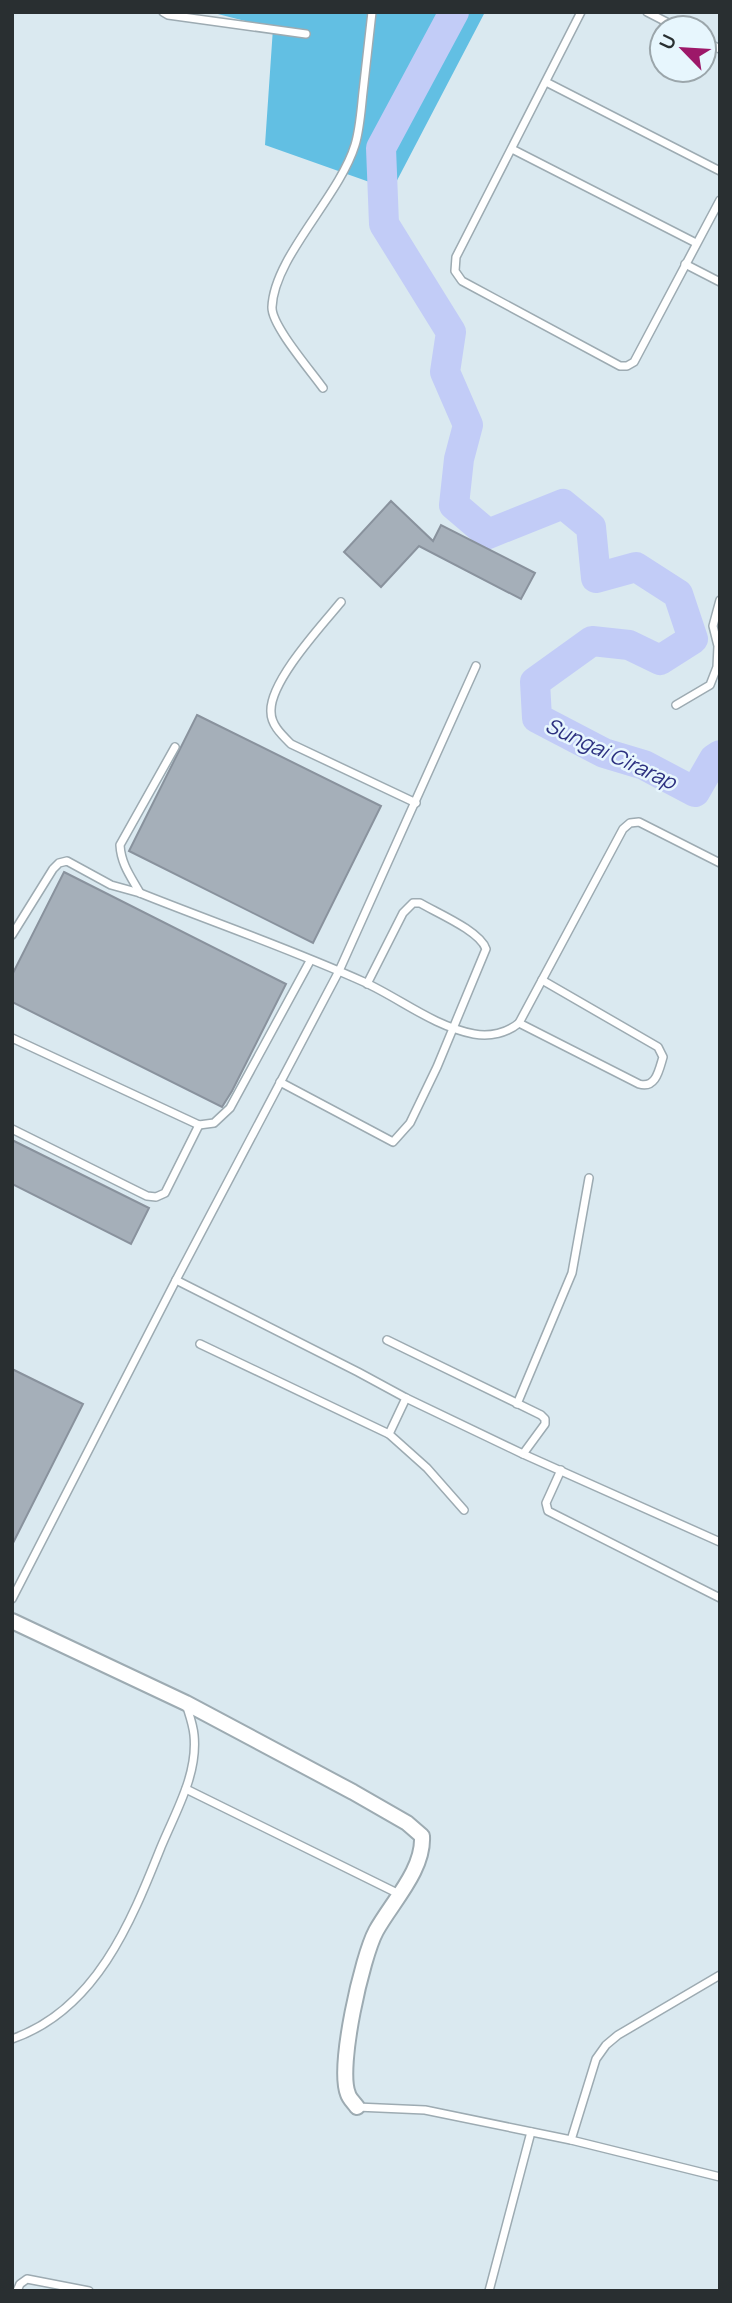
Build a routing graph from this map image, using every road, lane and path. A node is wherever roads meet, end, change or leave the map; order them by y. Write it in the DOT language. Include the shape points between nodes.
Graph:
graph roads {
  1 [pos="163,12"];
  2 [pos="372,12"];
  3 [pos="581,12"];
  4 [pos="306,34"];
  5 [pos="546,82"];
  6 [pos="512,149"];
  7 [pos="720,171"];
  8 [pos="720,200"];
  9 [pos="696,243"];
  10 [pos="685,264"];
  11 [pos="720,282"];
  12 [pos="323,388"];
  13 [pos="720,600"];
  14 [pos="341,602"];
  15 [pos="719,646"];
  16 [pos="476,666"];
  17 [pos="676,705"];
  18 [pos="174,747"];
  19 [pos="416,803"];
  20 [pos="720,863"];
  21 [pos="140,893"];
  22 [pos="12,935"];
  23 [pos="310,961"];
  24 [pos="339,971"];
  25 [pos="542,979"];
  26 [pos="367,984"];
  27 [pos="519,1023"];
  28 [pos="453,1029"];
  29 [pos="12,1038"];
  30 [pos="281,1082"];
  31 [pos="198,1125"];
  32 [pos="12,1129"];
  33 [pos="589,1178"];
  34 [pos="176,1280"];
  35 [pos="387,1340"];
  36 [pos="200,1344"];
  37 [pos="406,1398"];
  38 [pos="517,1404"];
  39 [pos="389,1434"];
  40 [pos="523,1454"];
  41 [pos="561,1470"];
  42 [pos="464,1510"];
  43 [pos="720,1542"];
  44 [pos="720,1598"];
  45 [pos="12,1599"];
  46 [pos="12,1621"];
  47 [pos="186,1703"];
  48 [pos="186,1789"];
  49 [pos="399,1894"];
  50 [pos="720,1975"];
  51 [pos="12,2039"];
  52 [pos="357,2107"];
  53 [pos="530,2132"];
  54 [pos="571,2140"];
  55 [pos="720,2177"];
  56 [pos="17,2291"];
  57 [pos="89,2291"];
  58 [pos="489,2291"];
  1 -- 4 [label="lane"];
  2 -- 12 [label="lane" via="355,146 335,188 282,272 272,309 280,328"];
  3 -- 5 [label="lane"];
  5 -- 6 [label="lane"];
  5 -- 7 [label="lane"];
  6 -- 9 [label="lane"];
  6 -- 10 [label="lane" via="456,257 455,271 462,281 627,366 634,362"];
  8 -- 9 [label="lane"];
  9 -- 10 [label="lane"];
  10 -- 11 [label="lane"];
  13 -- 15 [label="lane" via="713,626"];
  14 -- 19 [label="lane" via="294,660 276,693 271,712 276,729 291,744"];
  15 -- 17 [label="lane" via="710,685"];
  16 -- 19 [label="lane"];
  18 -- 21 [label="lane" via="120,845 125,868"];
  19 -- 24 [label="lane"];
  20 -- 25 [label="lane" via="639,822 630,823"];
  21 -- 22 [label="lane" via="67,861 59,863"];
  21 -- 23 [label="lane"];
  23 -- 24 [label="lane"];
  23 -- 31 [label="lane" via="230,1108 214,1123"];
  24 -- 26 [label="lane"];
  24 -- 30 [label="lane"];
  25 -- 27 [label="lane"];
  25 -- 27 [label="lane" via="658,1047 663,1056 657,1074 650,1085 639,1084"];
  26 -- 28 [label="lane"];
  26 -- 28 [label="lane" via="403,913 420,903 472,933 486,949"];
  27 -- 28 [label="lane" via="509,1031 477,1035"];
  28 -- 30 [label="lane" via="410,1123 393,1142"];
  29 -- 31 [label="lane"];
  30 -- 34 [label="lane"];
  31 -- 32 [label="lane" via="165,1193 156,1197"];
  33 -- 38 [label="lane" via="572,1273"];
  34 -- 37 [label="lane"];
  34 -- 45 [label="lane"];
  35 -- 38 [label="lane"];
  36 -- 39 [label="lane"];
  37 -- 39 [label="lane"];
  37 -- 40 [label="lane"];
  38 -- 40 [label="lane" via="545,1419"];
  39 -- 42 [label="lane"];
  40 -- 41 [label="lane"];
  41 -- 43 [label="lane"];
  41 -- 44 [label="lane" via="546,1503 548,1511"];
  46 -- 47 [label="street"];
  47 -- 48 [label="lane" via="194,1743"];
  47 -- 49 [label="street" via="353,1792 422,1836 418,1861"];
  48 -- 49 [label="lane"];
  48 -- 51 [label="lane" via="141,1900 98,1973 53,2018"];
  49 -- 52 [label="street" via="364,1962 349,2036 344,2072 348,2095"];
  50 -- 54 [label="lane" via="606,2045 596,2059"];
  52 -- 53 [label="lane" via="425,2110"];
  53 -- 54 [label="lane"];
  53 -- 58 [label="lane"];
  54 -- 55 [label="lane"];
  56 -- 57 [label="lane" via="27,2279"];
}
